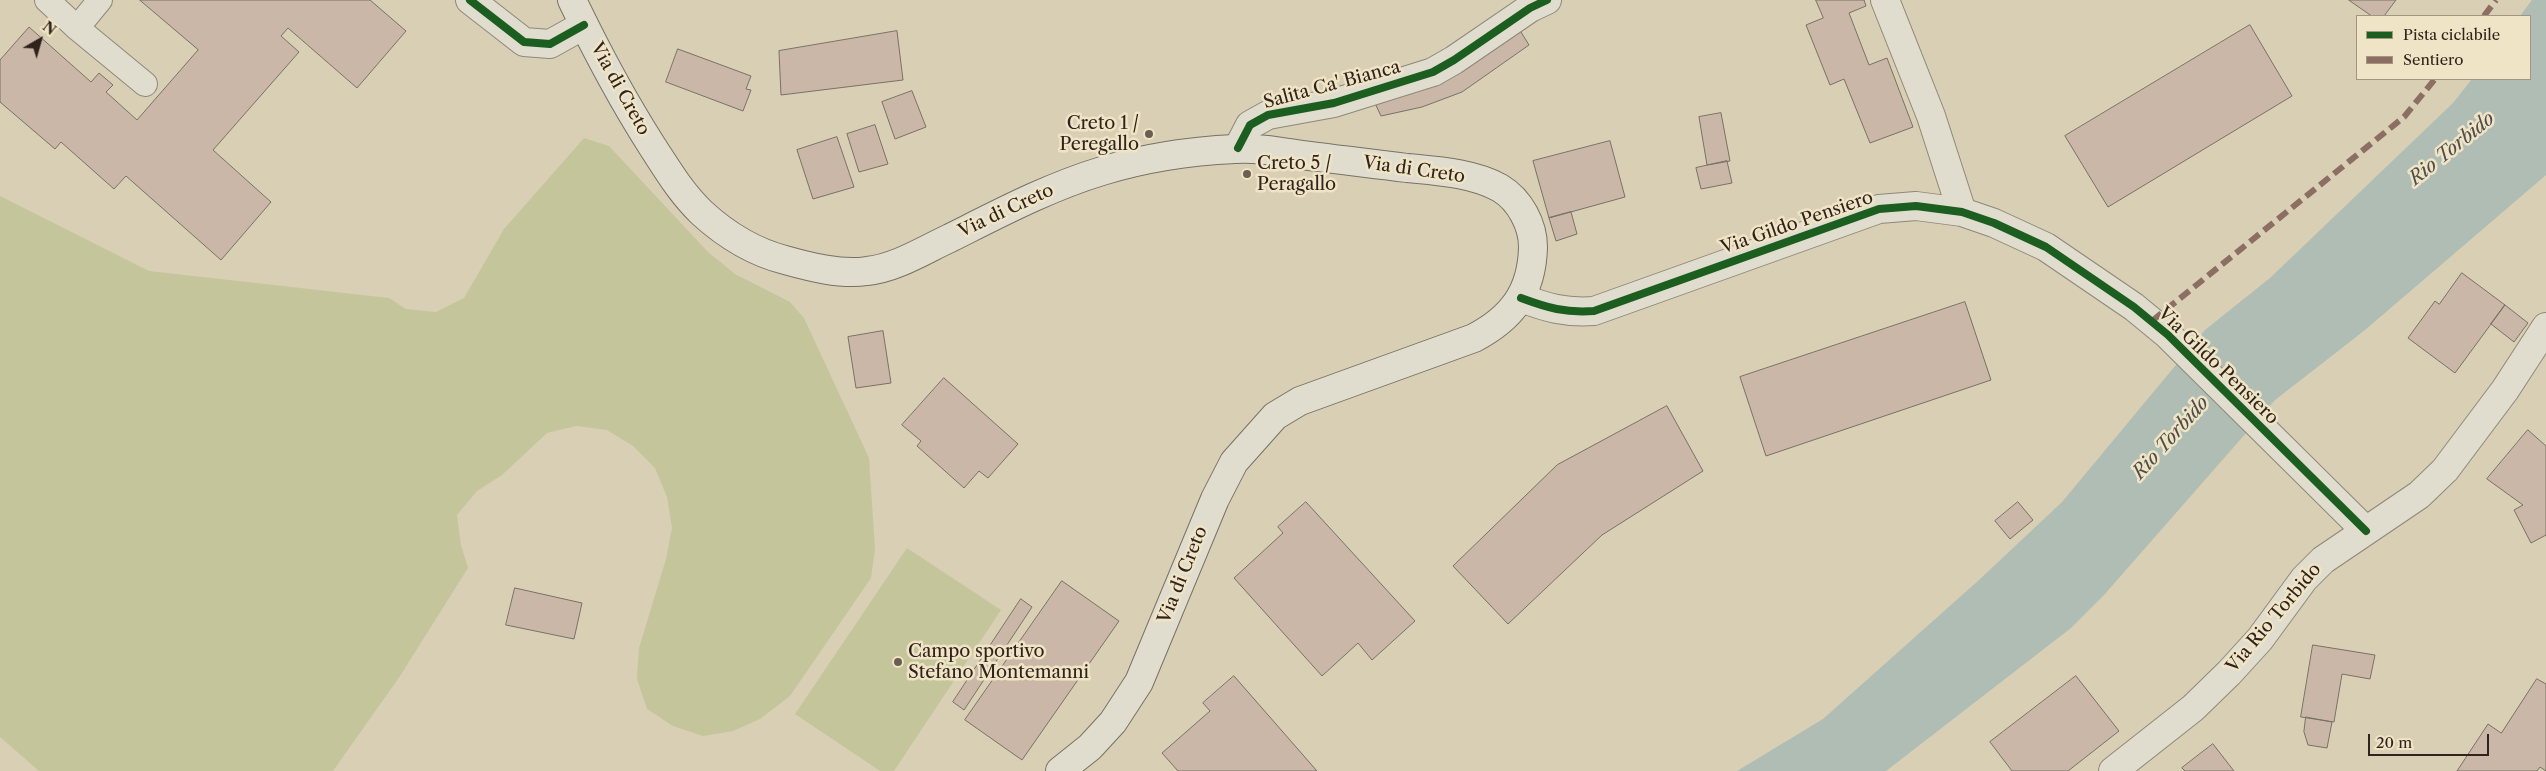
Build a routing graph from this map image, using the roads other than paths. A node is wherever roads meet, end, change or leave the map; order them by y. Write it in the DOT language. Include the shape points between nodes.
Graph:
graph roads {
  1 [pos="47,0"];
  2 [pos="100,0"];
  3 [pos="470,0"];
  4 [pos="572,0"];
  5 [pos="1547,0"];
  6 [pos="1885,0"];
  7 [pos="584,25"];
  8 [pos="77,28"];
  9 [pos="145,84"];
  10 [pos="1238,148"];
  11 [pos="1962,212"];
  12 [pos="1521,298"];
  13 [pos="2546,327"];
  14 [pos="2366,531"];
  15 [pos="1060,771"];
  16 [pos="2113,771"];
  1 -- 8 [label="lane"];
  2 -- 8 [label="lane"];
  3 -- 7 [label="street" via="524,42 550,44"];
  4 -- 7 [label="street, Via di Creto"];
  5 -- 10 [label="street, Salita Ca' Bianca" via="1433,72 1334,103 1268,115 1250,125"];
  6 -- 11 [label="street" via="1931,116"];
  7 -- 10 [label="street, Via di Creto" via="630,111 680,188 702,213 749,246 782,259 817,267 867,272 890,266 1047,190 1105,170 1173,156"];
  8 -- 9 [label="lane"];
  10 -- 12 [label="street, Via di Creto" via="1444,172 1483,180 1504,190 1519,206 1529,224 1533,241 1533,260"];
  11 -- 12 [label="street, Via Gildo Pensiero" via="1916,206 1879,209 1594,311 1570,313"];
  11 -- 14 [label="street, Via Gildo Pensiero" via="2046,246 2134,307 2168,335"];
  12 -- 15 [label="street, Via di Creto" via="1494,328 1474,338 1300,401 1270,422 1234,462 1215,499 1139,682 1114,722"];
  13 -- 14 [label="street, Via Rio Torbido" via="2505,390 2445,470 2419,494"];
  14 -- 16 [label="street, Via Rio Torbido" via="2335,550 2304,579 2260,639 2193,708"];
}
